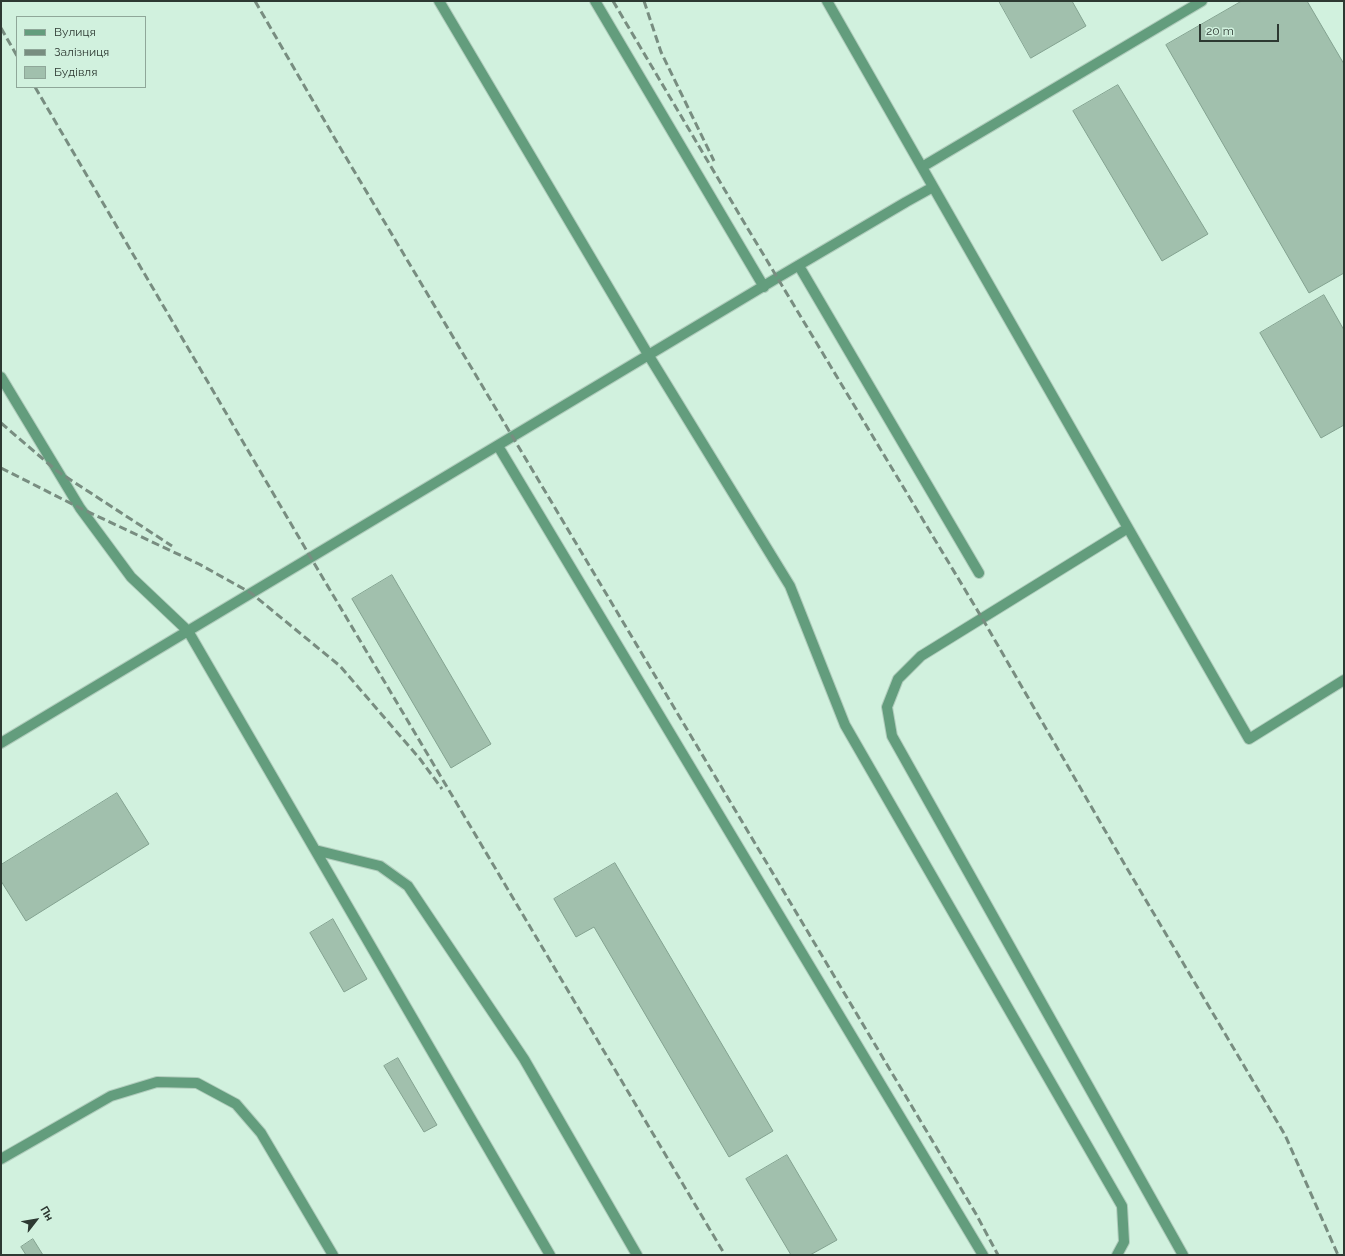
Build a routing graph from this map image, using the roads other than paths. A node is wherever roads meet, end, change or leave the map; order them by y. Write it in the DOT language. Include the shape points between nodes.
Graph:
graph roads {
  1 [pos="438,1"];
  2 [pos="595,1"];
  3 [pos="827,1"];
  4 [pos="1202,1"];
  5 [pos="922,167"];
  6 [pos="933,188"];
  7 [pos="799,266"];
  8 [pos="764,287"];
  9 [pos="648,356"];
  10 [pos="1,377"];
  11 [pos="498,446"];
  12 [pos="1128,528"];
  13 [pos="979,573"];
  14 [pos="188,631"];
  15 [pos="1344,680"];
  16 [pos="1,743"];
  17 [pos="315,850"];
  18 [pos="1,1159"];
  19 [pos="333,1255"];
  20 [pos="550,1255"];
  21 [pos="637,1255"];
  22 [pos="984,1255"];
  23 [pos="1117,1255"];
  24 [pos="1183,1255"];
  1 -- 9 [label="lane"];
  2 -- 8 [label="lane"];
  3 -- 5 [label="lane"];
  4 -- 5 [label="lane"];
  5 -- 6 [label="lane"];
  6 -- 7 [label="lane"];
  6 -- 12 [label="lane"];
  7 -- 8 [label="lane"];
  7 -- 13 [label="lane"];
  8 -- 9 [label="lane"];
  9 -- 11 [label="lane"];
  9 -- 23 [label="lane" via="790,586 845,725 1122,1206 1124,1242"];
  10 -- 14 [label="lane" via="89,521 131,577"];
  11 -- 14 [label="lane"];
  11 -- 22 [label="lane"];
  12 -- 15 [label="lane" via="1249,739"];
  12 -- 24 [label="lane" via="921,656 898,679 887,707 892,736"];
  14 -- 16 [label="lane"];
  14 -- 17 [label="lane"];
  17 -- 20 [label="lane"];
  17 -- 21 [label="lane" via="380,866 408,886 524,1059"];
  18 -- 19 [label="lane" via="110,1096 156,1082 198,1083 236,1104 261,1133"];
}
